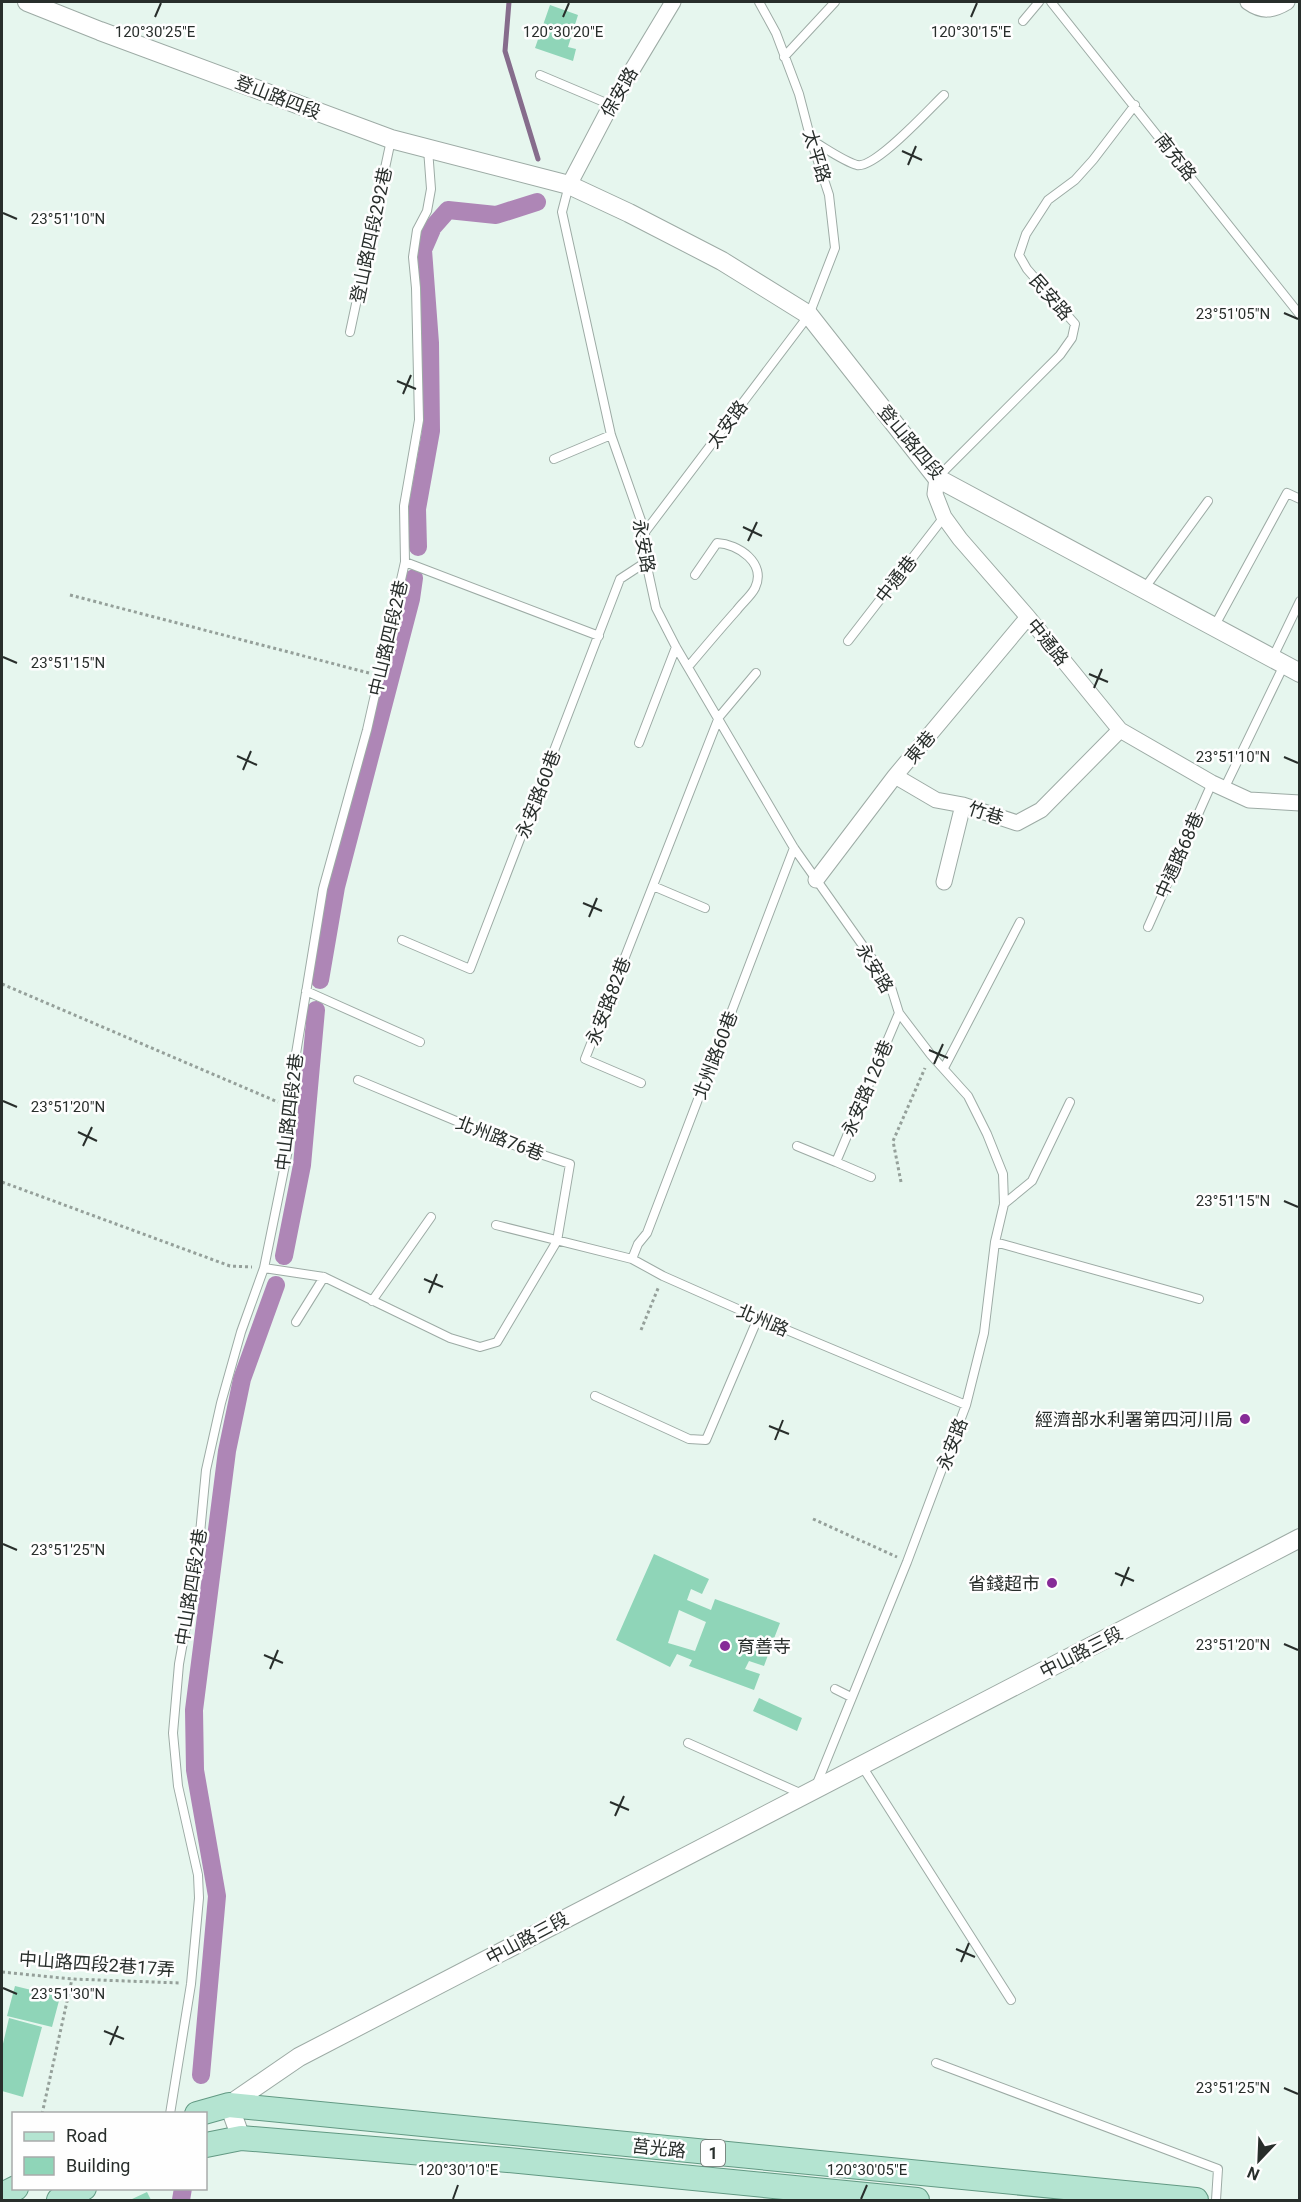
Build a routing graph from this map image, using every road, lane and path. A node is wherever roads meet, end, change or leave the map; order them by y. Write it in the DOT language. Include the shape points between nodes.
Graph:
graph roads {
  1 [pos="27,2"];
  2 [pos="673,2"];
  3 [pos="759,2"];
  4 [pos="835,2"];
  5 [pos="1039,2"];
  6 [pos="1051,2"];
  7 [pos="1248,2"];
  8 [pos="1287,2"];
  9 [pos="1023,21"];
  10 [pos="784,57"];
  11 [pos="540,75"];
  12 [pos="944,95"];
  13 [pos="611,105"];
  14 [pos="1135,105"];
  15 [pos="391,139"];
  16 [pos="811,140"];
  17 [pos="428,147"];
  18 [pos="569,185"];
  19 [pos="809,315"];
  20 [pos="1299,315"];
  21 [pos="350,332"];
  22 [pos="611,435"];
  23 [pos="554,459"];
  24 [pos="937,478"];
  25 [pos="1299,499"];
  26 [pos="1209,501"];
  27 [pos="944,517"];
  28 [pos="645,532"];
  29 [pos="405,562"];
  30 [pos="646,562"];
  31 [pos="695,575"];
  32 [pos="1144,589"];
  33 [pos="70,595"];
  34 [pos="1299,602"];
  35 [pos="1028,617"];
  36 [pos="1214,627"];
  37 [pos="599,636"];
  38 [pos="848,641"];
  39 [pos="676,647"];
  40 [pos="688,666"];
  41 [pos="1285,666"];
  42 [pos="756,673"];
  43 [pos="380,676"];
  44 [pos="719,717"];
  45 [pos="1120,730"];
  46 [pos="639,743"];
  47 [pos="895,776"];
  48 [pos="1218,786"];
  49 [pos="1299,803"];
  50 [pos="963,805"];
  51 [pos="794,848"];
  52 [pos="816,880"];
  53 [pos="944,882"];
  54 [pos="653,886"];
  55 [pos="705,908"];
  56 [pos="1020,922"];
  57 [pos="1148,927"];
  58 [pos="402,940"];
  59 [pos="2,984"];
  60 [pos="306,991"];
  61 [pos="898,1013"];
  62 [pos="420,1042"];
  63 [pos="931,1055"];
  64 [pos="944,1068"];
  65 [pos="358,1080"];
  66 [pos="641,1083"];
  67 [pos="1070,1102"];
  68 [pos="291,1107"];
  69 [pos="797,1146"];
  70 [pos="836,1162"];
  71 [pos="871,1177"];
  72 [pos="2,1182"];
  73 [pos="901,1182"];
  74 [pos="1004,1204"];
  75 [pos="431,1218"];
  76 [pos="496,1225"];
  77 [pos="557,1241"];
  78 [pos="994,1242"];
  79 [pos="632,1259"];
  80 [pos="264,1268"];
  81 [pos="663,1276"];
  82 [pos="324,1277"];
  83 [pos="1199,1299"];
  84 [pos="372,1301"];
  85 [pos="758,1318"];
  86 [pos="296,1322"];
  87 [pos="641,1330"];
  88 [pos="595,1396"];
  89 [pos="966,1405"];
  90 [pos="813,1519"];
  91 [pos="1299,1538"];
  92 [pos="907,1562"];
  93 [pos="835,1689"];
  94 [pos="851,1697"];
  95 [pos="688,1743"];
  96 [pos="862,1765"];
  97 [pos="809,1793"];
  98 [pos="2,1972"];
  99 [pos="72,1979"];
  100 [pos="191,1983"];
  101 [pos="1011,2000"];
  102 [pos="936,2063"];
  103 [pos="230,2105"];
  104 [pos="42,2112"];
  105 [pos="170,2112"];
  106 [pos="204,2112"];
  107 [pos="240,2138"];
  108 [pos="207,2145"];
  109 [pos="80,2190"];
  110 [pos="59,2200"];
  111 [pos="917,2200"];
  112 [pos="1196,2200"];
  113 [pos="1216,2200"];
  1 -- 15 [label="street, 登山路四段"];
  2 -- 13 [label="street, 保安路"];
  3 -- 10 [label="lane, 太平路"];
  4 -- 10 [label="lane"];
  5 -- 9 [label="lane"];
  6 -- 14 [label="lane, 南充路"];
  7 -- 8 [label="street" via="1270,10"];
  10 -- 16 [label="lane, 太平路"];
  11 -- 13 [label="lane"];
  12 -- 16 [label="lane" via="866,165 856,165"];
  13 -- 18 [label="street, 保安路"];
  14 -- 20 [label="lane, 南充路"];
  14 -- 24 [label="lane, 民安路" via="1075,180 1048,200 1026,234 1019,255 1075,324 1072,338 1034,383"];
  15 -- 17 [label="street, 登山路四段"];
  15 -- 21 [label="lane, 登山路四段292巷"];
  16 -- 19 [label="lane, 太平路" via="829,195 835,248"];
  17 -- 18 [label="street, 登山路四段"];
  17 -- 29 [label="lane, 中山路四段2巷" via="431,189 427,211 417,230 413,257 419,420 404,506"];
  18 -- 19 [label="street, 登山路四段" via="722,261"];
  18 -- 22 [label="lane, 永安路" via="562,212"];
  19 -- 24 [label="street, 登山路四段"];
  19 -- 28 [label="lane, 太安路"];
  22 -- 23 [label="lane"];
  22 -- 28 [label="lane, 永安路"];
  24 -- 27 [label="street, 中通路" via="935,494"];
  24 -- 32 [label="street, 登山路四段"];
  25 -- 36 [label="lane" via="1287,494"];
  26 -- 32 [label="lane"];
  27 -- 35 [label="street, 中通路"];
  27 -- 38 [label="lane, 中通巷"];
  28 -- 30 [label="lane, 永安路"];
  29 -- 37 [label="lane"];
  29 -- 43 [label="lane, 中山路四段2巷"];
  30 -- 37 [label="lane, 永安路60巷" via="620,579"];
  30 -- 39 [label="lane, 永安路" via="656,608"];
  31 -- 40 [label="lane" via="717,543 739,548 757,570 755,588"];
  32 -- 36 [label="street, 登山路四段"];
  33 -- 43 [label="path"];
  34 -- 41 [label="lane"];
  35 -- 45 [label="street, 中通路"];
  35 -- 47 [label="street, 東巷"];
  36 -- 41 [label="street, 登山路四段"];
  37 -- 58 [label="lane, 永安路60巷" via="470,969"];
  39 -- 40 [label="lane, 永安路"];
  39 -- 46 [label="lane"];
  40 -- 44 [label="lane, 永安路"];
  41 -- 48 [label="lane, 中通路68巷"];
  42 -- 44 [label="lane, 永安路82巷"];
  43 -- 60 [label="lane, 中山路四段2巷" via="324,889"];
  44 -- 51 [label="lane, 永安路"];
  44 -- 54 [label="lane, 永安路82巷"];
  45 -- 48 [label="street, 中通路"];
  45 -- 50 [label="street, 竹巷" via="1041,810 1017,823"];
  47 -- 50 [label="street, 竹巷" via="936,800"];
  47 -- 52 [label="street, 東巷"];
  48 -- 49 [label="street, 中通路" via="1249,800"];
  48 -- 57 [label="lane, 中通路68巷"];
  50 -- 53 [label="street"];
  51 -- 52 [label="lane, 永安路"];
  51 -- 79 [label="lane, 北州路60巷" via="647,1233"];
  52 -- 61 [label="lane, 永安路" via="890,984"];
  54 -- 55 [label="lane"];
  54 -- 66 [label="lane, 永安路82巷" via="585,1059"];
  56 -- 64 [label="lane"];
  59 -- 68 [label="path"];
  60 -- 62 [label="lane"];
  60 -- 68 [label="lane, 中山路四段2巷"];
  61 -- 63 [label="lane, 永安路"];
  61 -- 70 [label="lane, 永安路126巷"];
  63 -- 64 [label="lane, 永安路"];
  63 -- 73 [label="path" via="893,1141"];
  64 -- 74 [label="lane, 永安路" via="968,1096 987,1134 1003,1174"];
  65 -- 77 [label="lane, 北州路76巷" via="516,1146 570,1164"];
  67 -- 74 [label="lane" via="1032,1181"];
  68 -- 80 [label="lane, 中山路四段2巷" via="289,1145"];
  69 -- 70 [label="lane"];
  70 -- 71 [label="lane"];
  72 -- 80 [label="path" via="230,1266"];
  74 -- 78 [label="lane, 永安路"];
  75 -- 84 [label="lane"];
  76 -- 77 [label="lane, 北州路"];
  77 -- 79 [label="lane, 北州路"];
  77 -- 84 [label="lane" via="497,1342 480,1347 450,1338"];
  78 -- 83 [label="lane"];
  78 -- 89 [label="lane, 永安路" via="984,1333"];
  79 -- 81 [label="lane, 北州路"];
  80 -- 82 [label="lane"];
  80 -- 100 [label="lane, 中山路四段2巷" via="235,1352 208,1459 197,1565 179,1664 173,1732 178,1786 199,1887"];
  81 -- 85 [label="lane, 北州路"];
  81 -- 87 [label="path"];
  82 -- 84 [label="lane"];
  82 -- 86 [label="lane"];
  85 -- 88 [label="lane" via="706,1440 689,1439"];
  85 -- 89 [label="lane, 北州路"];
  89 -- 92 [label="lane, 永安路"];
  90 -- 92 [label="path"];
  91 -- 96 [label="street, 中山路三段"];
  92 -- 94 [label="lane, 永安路"];
  93 -- 94 [label="lane"];
  94 -- 97 [label="lane, 永安路"];
  95 -- 97 [label="lane"];
  96 -- 97 [label="street, 中山路三段"];
  96 -- 101 [label="lane"];
  97 -- 103 [label="street, 中山路三段" via="299,2057"];
  98 -- 99 [label="path, 中山路四段2巷17弄"];
  99 -- 100 [label="path, 中山路四段2巷17弄"];
  99 -- 104 [label="path"];
  100 -- 105 [label="lane, 中山路四段2巷"];
  102 -- 113 [label="lane" via="1218,2169"];
  103 -- 106 [label="main road, 1"];
  103 -- 107 [label="street"];
  103 -- 112 [label="main road, 莒光路 / 1"];
  107 -- 108 [label="main road, 1"];
  107 -- 111 [label="main road, 莒光路 / 1"];
  109 -- 110 [label="main road"];
}
